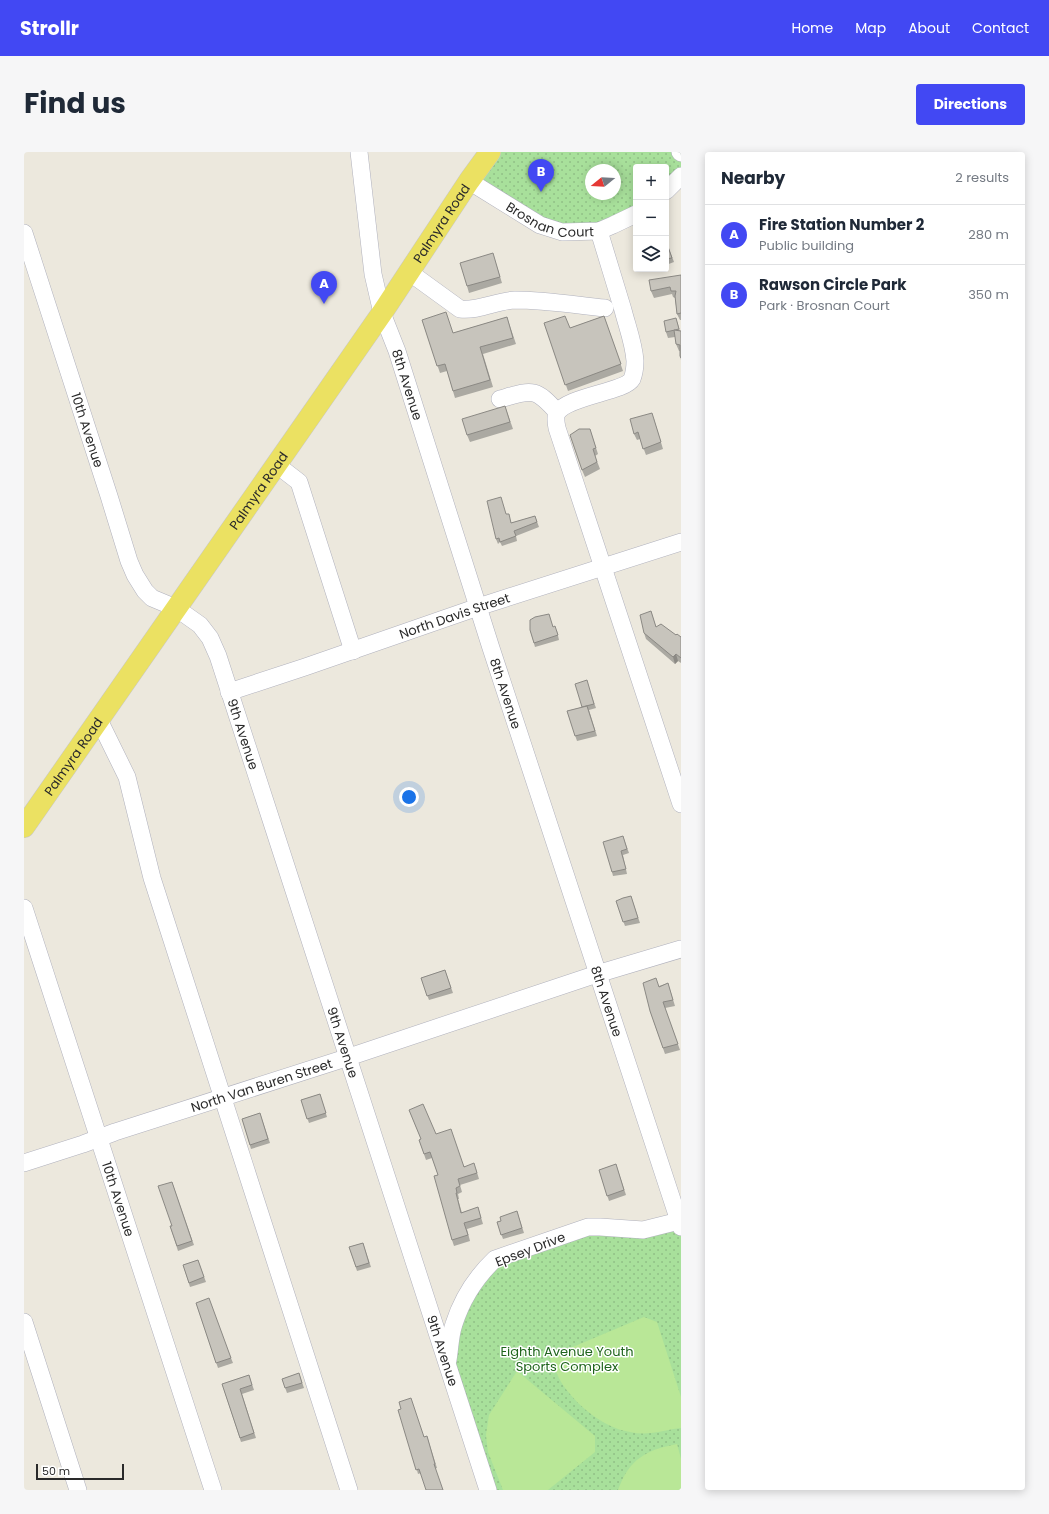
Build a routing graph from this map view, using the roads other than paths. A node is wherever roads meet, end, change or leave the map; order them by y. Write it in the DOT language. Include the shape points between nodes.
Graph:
graph roads {
  1 [pos="359,152"];
  2 [pos="490,152"];
  3 [pos="681,176"];
  4 [pos="469,181"];
  5 [pos="669,188"];
  6 [pos="633,216"];
  7 [pos="599,231"];
  8 [pos="24,233"];
  9 [pos="409,272"];
  10 [pos="605,308"];
  11 [pos="382,313"];
  12 [pos="500,399"];
  13 [pos="558,412"];
  14 [pos="277,465"];
  15 [pos="681,542"];
  16 [pos="604,568"];
  17 [pos="478,607"];
  18 [pos="176,608"];
  19 [pos="353,651"];
  20 [pos="229,692"];
  21 [pos="99,720"];
  22 [pos="681,804"];
  23 [pos="24,825"];
  24 [pos="24,908"];
  25 [pos="681,949"];
  26 [pos="597,974"];
  27 [pos="349,1057"];
  28 [pos="222,1098"];
  29 [pos="99,1138"];
  30 [pos="24,1163"];
  31 [pos="680,1224"];
  32 [pos="24,1322"];
  33 [pos="447,1364"];
  34 [pos="78,1490"];
  35 [pos="213,1490"];
  36 [pos="349,1490"];
  37 [pos="488,1490"];
  1 -- 11 [label="street, 8th Avenue" via="374,274"];
  2 -- 4 [label="main road, Palmyra Road"];
  3 -- 5 [label="street"];
  4 -- 7 [label="street, Brosnan Court" via="540,225 562,232"];
  4 -- 9 [label="main road, Palmyra Road"];
  6 -- 7 [label="street, Brosnan Court"];
  7 -- 13 [label="street" via="630,336 635,361 634,373 625,385 565,406"];
  8 -- 18 [label="street, 10th Avenue" via="129,561 145,592 152,598"];
  9 -- 10 [label="street" via="460,308 468,310 513,300"];
  9 -- 11 [label="main road, Palmyra Road"];
  11 -- 14 [label="main road, Palmyra Road"];
  11 -- 17 [label="street, 8th Avenue" via="397,351"];
  12 -- 13 [label="street" via="524,392 535,393"];
  13 -- 16 [label="street" via="556,428"];
  14 -- 18 [label="main road, Palmyra Road"];
  14 -- 19 [label="street" via="299,482"];
  15 -- 16 [label="street, North Davis Street"];
  16 -- 17 [label="street, North Davis Street"];
  16 -- 22 [label="street"];
  17 -- 19 [label="street, North Davis Street"];
  17 -- 26 [label="street, 8th Avenue"];
  18 -- 20 [label="street, 9th Avenue" via="200,625 210,638"];
  18 -- 21 [label="main road, Palmyra Road"];
  19 -- 20 [label="street, North Davis Street"];
  20 -- 27 [label="street, 9th Avenue"];
  21 -- 23 [label="main road, Palmyra Road"];
  21 -- 28 [label="street" via="127,777 152,878"];
  24 -- 29 [label="street, 10th Avenue"];
  25 -- 26 [label="street, North Van Buren Street"];
  26 -- 27 [label="street, North Van Buren Street"];
  26 -- 31 [label="street, 8th Avenue"];
  27 -- 28 [label="street, North Van Buren Street"];
  27 -- 33 [label="street, 9th Avenue"];
  28 -- 29 [label="street, North Van Buren Street"];
  28 -- 36 [label="street"];
  29 -- 30 [label="street, North Van Buren Street"];
  29 -- 35 [label="street, 10th Avenue"];
  31 -- 33 [label="street, Epsey Drive" via="643,1230 588,1227 496,1259 485,1269 466,1297 453,1325"];
  32 -- 34 [label="street"];
  33 -- 37 [label="street, 9th Avenue"];
}
